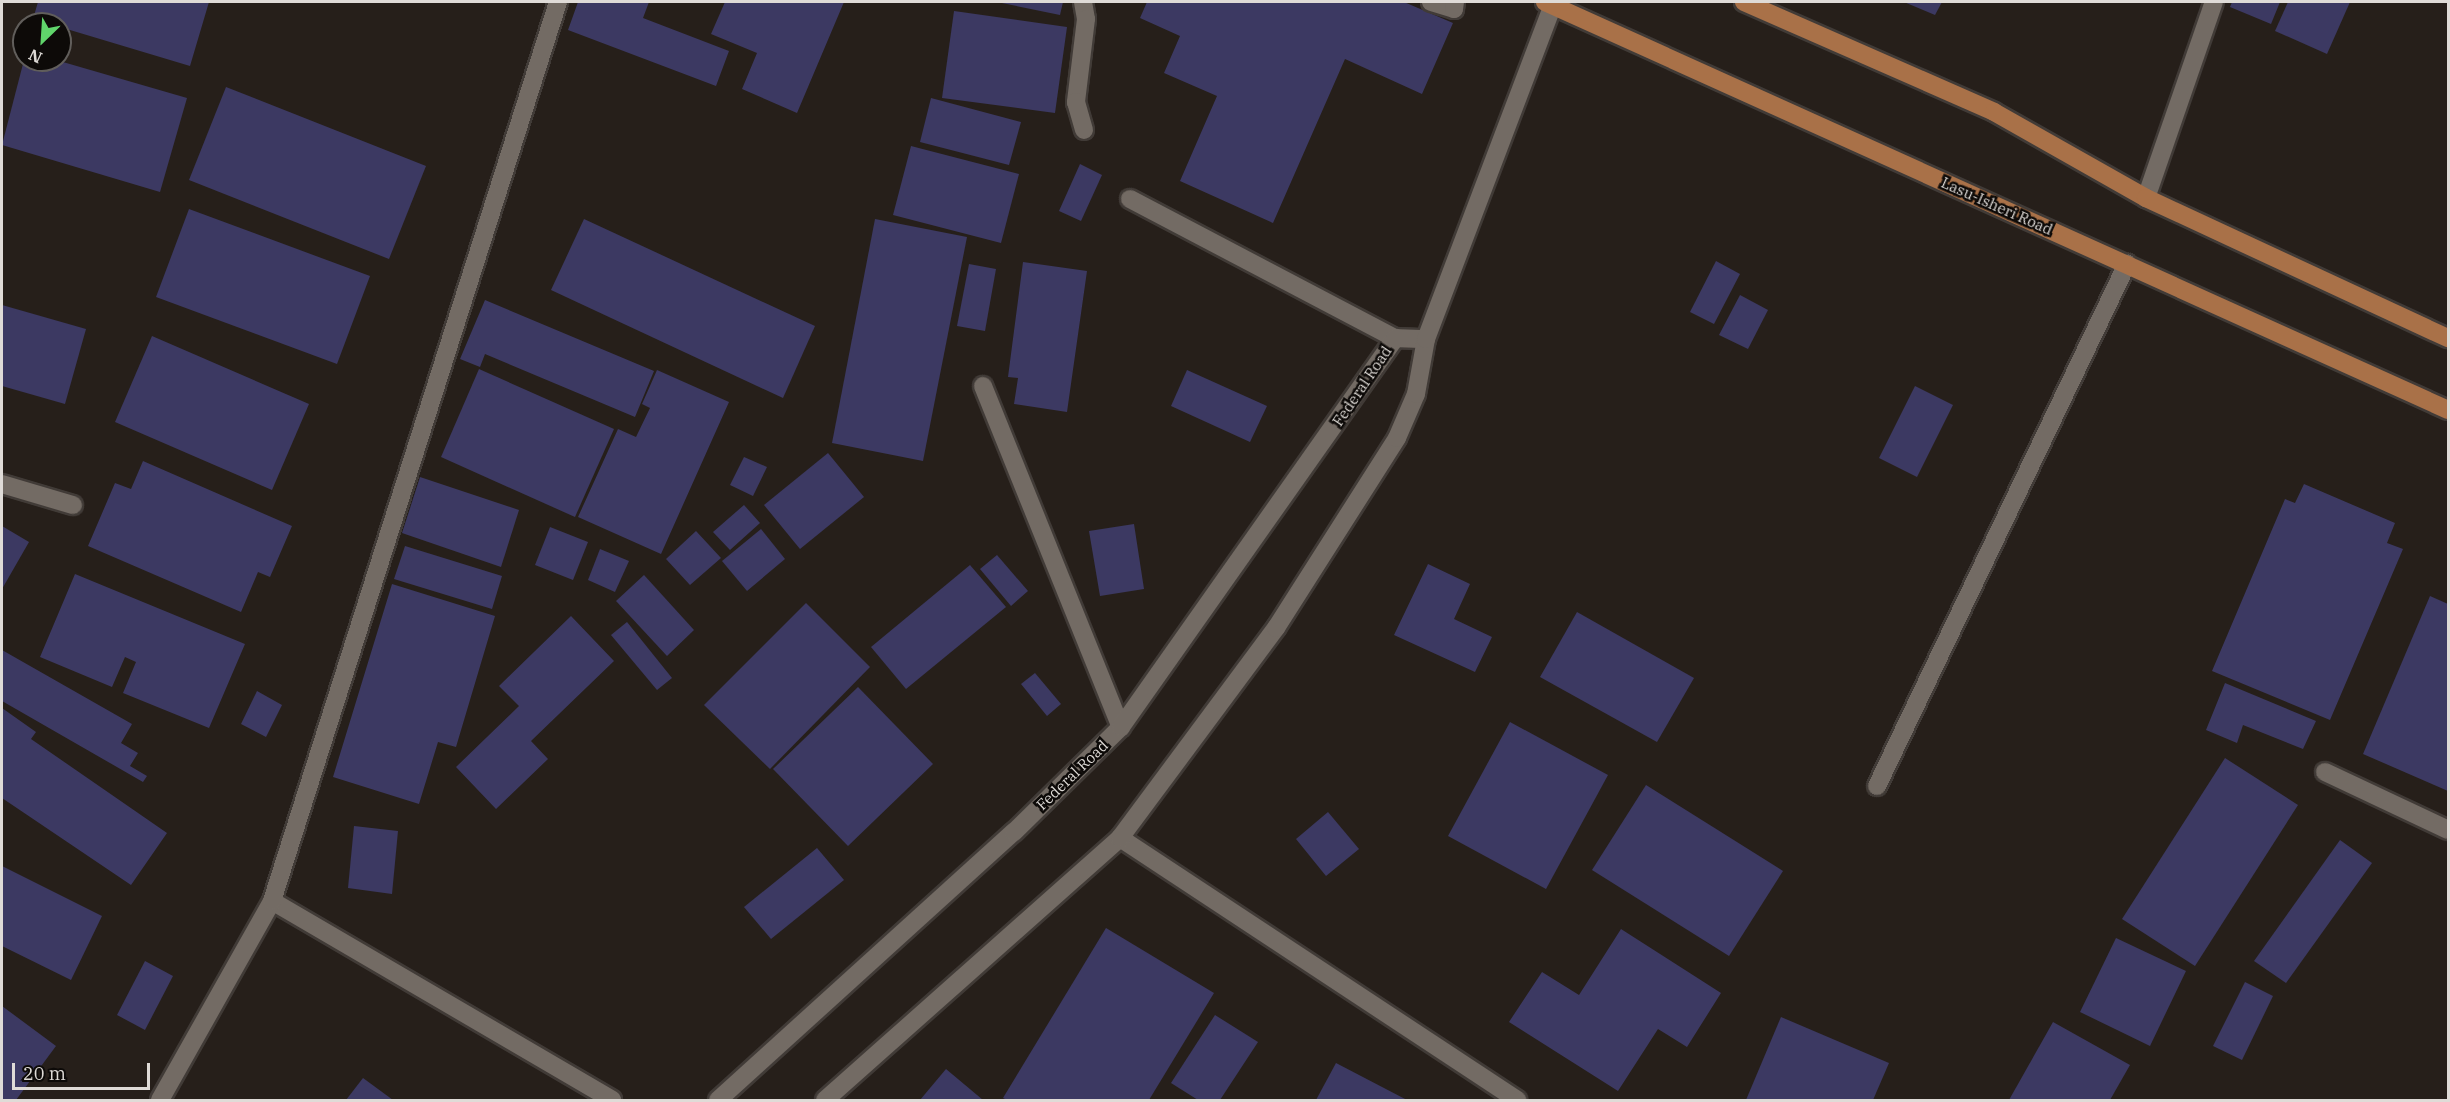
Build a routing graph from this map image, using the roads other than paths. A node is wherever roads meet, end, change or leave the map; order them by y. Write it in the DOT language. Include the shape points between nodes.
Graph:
graph roads {
  1 [pos="558,2"];
  2 [pos="1083,2"];
  3 [pos="1431,2"];
  4 [pos="1455,2"];
  5 [pos="1744,2"];
  6 [pos="2214,2"];
  7 [pos="1549,3"];
  8 [pos="1084,130"];
  9 [pos="2146,198"];
  10 [pos="1130,199"];
  11 [pos="2127,264"];
  12 [pos="1395,338"];
  13 [pos="2448,338"];
  14 [pos="1426,339"];
  15 [pos="983,386"];
  16 [pos="2448,410"];
  17 [pos="2,484"];
  18 [pos="73,505"];
  19 [pos="1121,727"];
  20 [pos="2325,772"];
  21 [pos="1877,786"];
  22 [pos="2448,830"];
  23 [pos="1120,838"];
  24 [pos="272,901"];
  25 [pos="160,1101"];
  26 [pos="612,1101"];
  27 [pos="718,1101"];
  28 [pos="825,1101"];
  29 [pos="1518,1101"];
  1 -- 24 [label="street"];
  2 -- 8 [label="street" via="1086,20 1076,102"];
  3 -- 4 [label="street" via="1454,9"];
  5 -- 9 [label="main road" via="1994,112"];
  6 -- 9 [label="street"];
  7 -- 11 [label="main road, Lasu-Isheri Road"];
  7 -- 14 [label="street"];
  9 -- 13 [label="main road"];
  10 -- 12 [label="street"];
  11 -- 16 [label="main road, Lasu-Isheri Road"];
  11 -- 21 [label="street"];
  12 -- 14 [label="street, Federal Road"];
  12 -- 19 [label="street, Federal Road"];
  14 -- 23 [label="street" via="1416,393 1397,438 1276,628"];
  15 -- 19 [label="street"];
  17 -- 18 [label="street"];
  19 -- 27 [label="street, Federal Road" via="1014,832"];
  20 -- 22 [label="street"];
  23 -- 28 [label="street"];
  23 -- 29 [label="street"];
  24 -- 25 [label="street"];
  24 -- 26 [label="street"];
}
